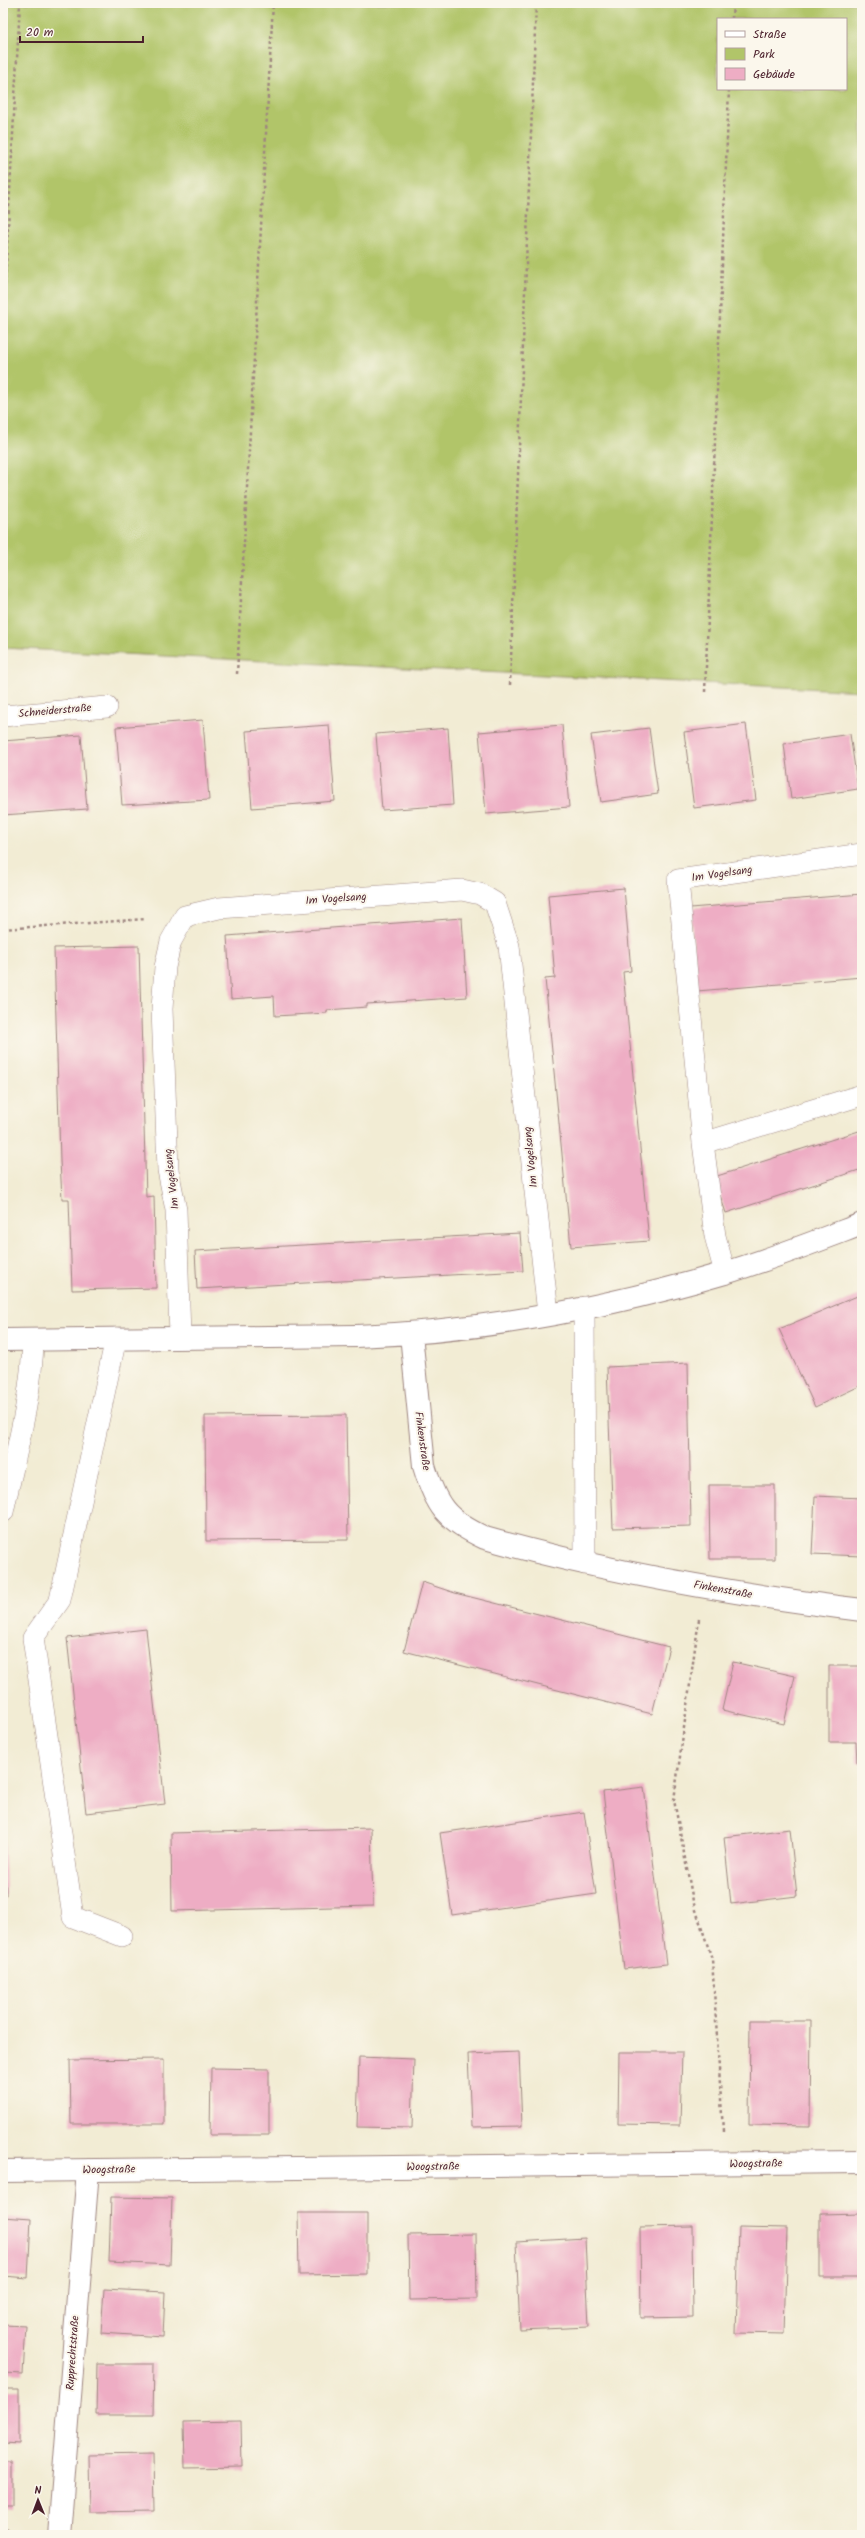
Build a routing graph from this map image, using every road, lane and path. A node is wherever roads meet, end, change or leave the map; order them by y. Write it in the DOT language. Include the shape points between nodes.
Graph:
graph roads {
  1 [pos="20,3"];
  2 [pos="273,3"];
  3 [pos="536,3"];
  4 [pos="733,3"];
  5 [pos="732,18"];
  6 [pos="729,90"];
  7 [pos="3,321"];
  8 [pos="237,674"];
  9 [pos="510,685"];
  10 [pos="705,692"];
  11 [pos="107,707"];
  12 [pos="3,716"];
  13 [pos="862,854"];
  14 [pos="185,916"];
  15 [pos="3,929"];
  16 [pos="862,1095"];
  17 [pos="703,1143"];
  18 [pos="862,1224"];
  19 [pos="726,1273"];
  20 [pos="584,1308"];
  21 [pos="548,1314"];
  22 [pos="410,1334"];
  23 [pos="180,1337"];
  24 [pos="116,1338"];
  25 [pos="3,1340"];
  26 [pos="33,1340"];
  27 [pos="3,1512"];
  28 [pos="585,1564"];
  29 [pos="703,1587"];
  30 [pos="862,1610"];
  31 [pos="122,1936"];
  32 [pos="862,2162"];
  33 [pos="725,2164"];
  34 [pos="88,2170"];
  35 [pos="3,2171"];
  36 [pos="59,2535"];
  1 -- 7 [label="path"];
  2 -- 8 [label="path"];
  3 -- 9 [label="path"];
  4 -- 5 [label="path"];
  6 -- 10 [label="path"];
  11 -- 12 [label="lane, Schneiderstraße"];
  13 -- 17 [label="lane, Im Vogelsang" via="678,880"];
  14 -- 15 [label="path"];
  14 -- 21 [label="lane, Im Vogelsang" via="220,908 462,890 480,894 496,903 509,946"];
  14 -- 23 [label="lane, Im Vogelsang" via="171,941 165,968 162,1009 168,1170 176,1210"];
  16 -- 17 [label="lane"];
  17 -- 19 [label="lane, Im Vogelsang" via="714,1236"];
  18 -- 19 [label="street"];
  19 -- 20 [label="street"];
  20 -- 21 [label="street"];
  20 -- 28 [label="lane"];
  21 -- 22 [label="street"];
  22 -- 23 [label="street"];
  22 -- 28 [label="street, Finkenstraße" via="420,1448 429,1485 443,1511 460,1525 484,1538"];
  23 -- 24 [label="street"];
  24 -- 26 [label="street"];
  24 -- 31 [label="lane" via="60,1600 33,1638 73,1917"];
  25 -- 26 [label="street"];
  26 -- 27 [label="lane" via="29,1393"];
  28 -- 29 [label="street, Finkenstraße"];
  29 -- 30 [label="street, Finkenstraße"];
  29 -- 33 [label="path" via="674,1800 693,1901 712,1959"];
  32 -- 33 [label="street, Woogstraße"];
  33 -- 34 [label="street, Woogstraße"];
  34 -- 35 [label="street, Woogstraße"];
  34 -- 36 [label="street, Rupprechtstraße"];
}
